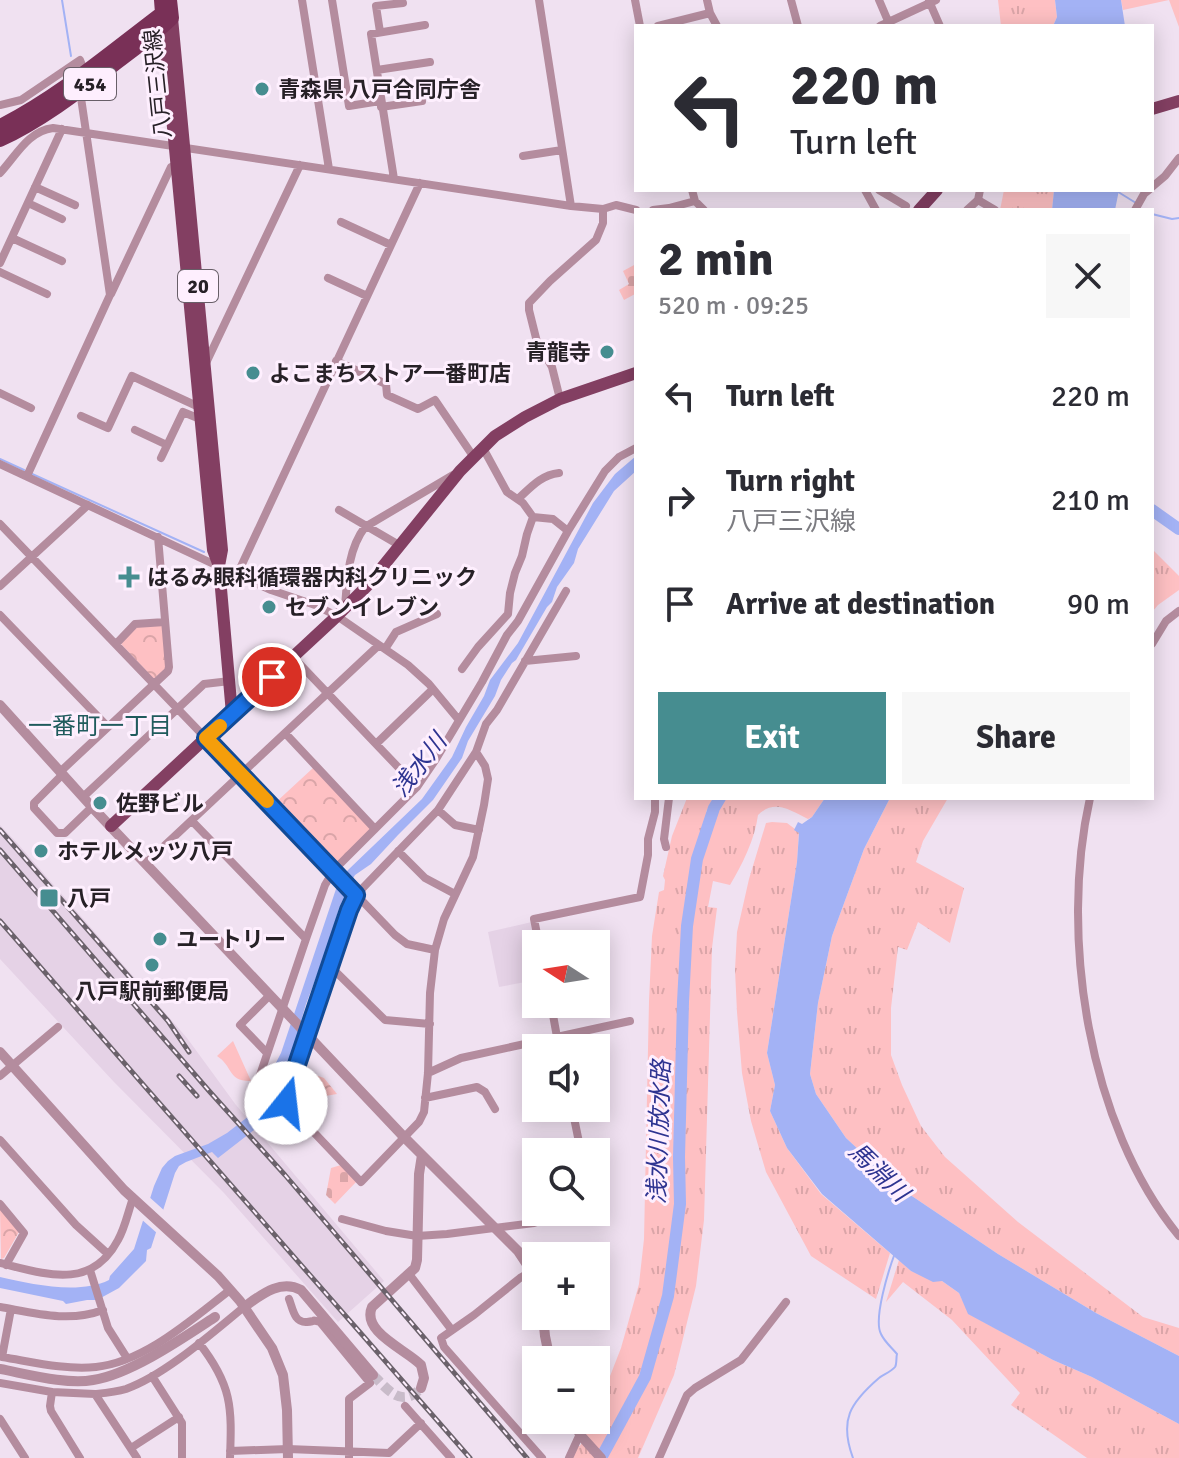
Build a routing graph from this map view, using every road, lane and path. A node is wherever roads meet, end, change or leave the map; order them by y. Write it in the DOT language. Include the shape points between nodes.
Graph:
graph roads {
  1 [pos="302,0"];
  2 [pos="332,0"];
  3 [pos="539,0"];
  4 [pos="635,0"];
  5 [pos="707,0"];
  6 [pos="791,0"];
  7 [pos="879,0"];
  8 [pos="931,1"];
  9 [pos="403,3"];
  10 [pos="166,11"];
  11 [pos="710,13"];
  12 [pos="640,24"];
  13 [pos="666,24"];
  14 [pos="716,24"];
  15 [pos="797,24"];
  16 [pos="884,24"];
  17 [pos="939,24"];
  18 [pos="425,25"];
  19 [pos="380,32"];
  20 [pos="430,62"];
  21 [pos="377,70"];
  22 [pos="85,73"];
  23 [pos="80,91"];
  24 [pos="422,101"];
  25 [pos="1179,101"];
  26 [pos="381,104"];
  27 [pos="0,105"];
  28 [pos="1154,108"];
  29 [pos="0,126"];
  30 [pos="62,129"];
  31 [pos="87,133"];
  32 [pos="0,140"];
  33 [pos="180,147"];
  34 [pos="562,150"];
  35 [pos="523,156"];
  36 [pos="1179,158"];
  37 [pos="177,165"];
  38 [pos="300,165"];
  39 [pos="329,169"];
  40 [pos="0,173"];
  41 [pos="394,179"];
  42 [pos="420,183"];
  43 [pos="1154,186"];
  44 [pos="35,187"];
  45 [pos="693,192"];
  46 [pos="883,192"];
  47 [pos="934,192"];
  48 [pos="695,201"];
  49 [pos="28,203"];
  50 [pos="75,205"];
  51 [pos="571,206"];
  52 [pos="669,208"];
  53 [pos="702,208"];
  54 [pos="912,208"];
  55 [pos="603,209"];
  56 [pos="634,210"];
  57 [pos="62,219"];
  58 [pos="341,222"];
  59 [pos="12,238"];
  60 [pos="391,245"];
  61 [pos="62,261"];
  62 [pos="0,263"];
  63 [pos="0,272"];
  64 [pos="328,278"];
  65 [pos="47,294"];
  66 [pos="110,295"];
  67 [pos="367,296"];
  68 [pos="336,361"];
  69 [pos="205,365"];
  70 [pos="634,374"];
  71 [pos="0,393"];
  72 [pos="560,399"];
  73 [pos="31,408"];
  74 [pos="200,413"];
  75 [pos="81,416"];
  76 [pos="135,430"];
  77 [pos="167,445"];
  78 [pos="634,449"];
  79 [pos="478,452"];
  80 [pos="161,458"];
  81 [pos="0,464"];
  82 [pos="460,471"];
  83 [pos="559,473"];
  84 [pos="27,476"];
  85 [pos="518,499"];
  86 [pos="88,505"];
  87 [pos="339,510"];
  88 [pos="533,517"];
  89 [pos="0,524"];
  90 [pos="365,527"];
  91 [pos="568,531"];
  92 [pos="158,537"];
  93 [pos="399,545"];
  94 [pos="32,557"];
  95 [pos="219,566"];
  96 [pos="237,575"];
  97 [pos="0,586"];
  98 [pos="566,591"];
  99 [pos="1179,611"];
  100 [pos="341,612"];
  101 [pos="437,614"];
  102 [pos="0,615"];
  103 [pos="165,622"];
  104 [pos="1154,641"];
  105 [pos="116,644"];
  106 [pos="382,647"];
  107 [pos="576,656"];
  108 [pos="293,657"];
  109 [pos="525,661"];
  110 [pos="462,669"];
  111 [pos="230,681"];
  112 [pos="155,684"];
  113 [pos="432,690"];
  114 [pos="327,694"];
  115 [pos="0,705"];
  116 [pos="178,708"];
  117 [pos="232,714"];
  118 [pos="458,719"];
  119 [pos="108,727"];
  120 [pos="285,733"];
  121 [pos="206,738"];
  122 [pos="376,744"];
  123 [pos="476,752"];
  124 [pos="61,773"];
  125 [pos="242,774"];
  126 [pos="417,787"];
  127 [pos="83,797"];
  128 [pos="655,800"];
  129 [pos="669,800"];
  130 [pos="1090,800"];
  131 [pos="92,807"];
  132 [pos="438,810"];
  133 [pos="192,821"];
  134 [pos="111,826"];
  135 [pos="375,829"];
  136 [pos="479,830"];
  137 [pos="666,847"];
  138 [pos="398,851"];
  139 [pos="146,863"];
  140 [pos="334,870"];
  141 [pos="355,894"];
  142 [pos="455,894"];
  143 [pos="536,930"];
  144 [pos="306,939"];
  145 [pos="435,950"];
  146 [pos="331,967"];
  147 [pos="270,995"];
  148 [pos="284,1009"];
  149 [pos="630,1021"];
  150 [pos="430,1024"];
  151 [pos="58,1027"];
  152 [pos="306,1032"];
  153 [pos="567,1034"];
  154 [pos="522,1044"];
  155 [pos="0,1052"];
  156 [pos="267,1053"];
  157 [pos="12,1066"];
  158 [pos="428,1073"];
  159 [pos="0,1076"];
  160 [pos="254,1083"];
  161 [pos="425,1098"];
  162 [pos="495,1109"];
  163 [pos="403,1136"];
  164 [pos="0,1140"];
  165 [pos="422,1155"];
  166 [pos="138,1202"];
  167 [pos="0,1204"];
  168 [pos="342,1219"];
  169 [pos="522,1225"];
  170 [pos="496,1229"];
  171 [pos="417,1236"];
  172 [pos="1179,1236"];
  173 [pos="108,1254"];
  174 [pos="522,1257"];
  175 [pos="3,1264"];
  176 [pos="92,1274"];
  177 [pos="409,1274"];
  178 [pos="522,1277"];
  179 [pos="230,1290"];
  180 [pos="289,1299"];
  181 [pos="786,1302"];
  182 [pos="102,1306"];
  183 [pos="0,1307"];
  184 [pos="244,1307"];
  185 [pos="11,1309"];
  186 [pos="215,1317"];
  187 [pos="451,1329"];
  188 [pos="199,1343"];
  189 [pos="127,1358"];
  190 [pos="0,1369"];
  191 [pos="373,1375"];
  192 [pos="152,1376"];
  193 [pos="0,1383"];
  194 [pos="421,1388"];
  195 [pos="52,1392"];
  196 [pos="95,1394"];
  197 [pos="405,1406"];
  198 [pos="179,1417"];
  199 [pos="0,1419"];
  200 [pos="421,1423"];
  201 [pos="581,1436"];
  202 [pos="131,1448"];
  203 [pos="288,1454"];
  204 [pos="230,1455"];
  205 [pos="349,1455"];
  206 [pos="391,1455"];
  207 [pos="23,1457"];
  208 [pos="80,1458"];
  209 [pos="137,1458"];
  210 [pos="182,1458"];
  211 [pos="451,1458"];
  212 [pos="542,1458"];
  213 [pos="569,1458"];
  214 [pos="601,1458"];
  215 [pos="659,1458"];
  1 -- 39 [label="street"];
  2 -- 26 [label="street" via="349,106"];
  3 -- 34 [label="street"];
  4 -- 12 [label="street"];
  5 -- 11 [label="street"];
  6 -- 15 [label="street"];
  7 -- 16 [label="street"];
  8 -- 16 [label="street"];
  8 -- 17 [label="street"];
  9 -- 19 [label="street" via="376,6"];
  10 -- 22 [label="highway, 454"];
  10 -- 23 [label="highway, 454"];
  10 -- 33 [label="main road, 八戸三沢線 / 20"];
  11 -- 13 [label="street"];
  11 -- 14 [label="street"];
  18 -- 19 [label="street"];
  19 -- 21 [label="street" via="371,34"];
  20 -- 21 [label="street"];
  21 -- 26 [label="street"];
  22 -- 27 [label="street" via="80,60 21,100"];
  22 -- 29 [label="highway, 454"];
  23 -- 31 [label="street"];
  23 -- 32 [label="highway, 454"];
  24 -- 26 [label="street"];
  25 -- 28 [label="main road"];
  26 -- 41 [label="street"];
  30 -- 31 [label="street"];
  30 -- 40 [label="street" via="48,128 29,139"];
  30 -- 44 [label="street"];
  31 -- 33 [label="street"];
  31 -- 66 [label="street"];
  33 -- 37 [label="main road, 八戸三沢線 / 20"];
  33 -- 38 [label="street"];
  33 -- 69 [label="main road, 八戸三沢線 / 20"];
  34 -- 35 [label="street"];
  34 -- 51 [label="street"];
  36 -- 43 [label="street"];
  37 -- 66 [label="street" via="171,167"];
  37 -- 74 [label="main road, 八戸三沢線 / 20"];
  38 -- 39 [label="street"];
  38 -- 69 [label="street"];
  39 -- 41 [label="street"];
  41 -- 42 [label="street"];
  42 -- 51 [label="street"];
  42 -- 60 [label="street"];
  44 -- 49 [label="street"];
  44 -- 50 [label="street"];
  45 -- 48 [label="street"];
  46 -- 54 [label="street"];
  47 -- 54 [label="main road"];
  48 -- 52 [label="street"];
  48 -- 53 [label="street"];
  49 -- 57 [label="street"];
  49 -- 59 [label="street"];
  51 -- 55 [label="street"];
  55 -- 56 [label="street" via="616,205"];
  55 -- 72 [label="street" via="596,240 529,303 537,342 552,367"];
  58 -- 60 [label="street"];
  59 -- 61 [label="street"];
  59 -- 62 [label="street"];
  60 -- 67 [label="street"];
  63 -- 65 [label="street"];
  64 -- 67 [label="street"];
  66 -- 84 [label="street"];
  67 -- 68 [label="street"];
  68 -- 79 [label="street" via="386,384 387,395 418,409 435,400"];
  68 -- 96 [label="street"];
  69 -- 95 [label="main road, 八戸三沢線 / 20" via="222,550"];
  70 -- 72 [label="main road"];
  71 -- 73 [label="street"];
  72 -- 79 [label="main road" via="495,436"];
  74 -- 75 [label="street" via="132,376 108,428"];
  74 -- 77 [label="street" via="183,412"];
  74 -- 95 [label="main road, 八戸三沢線 / 20"];
  76 -- 77 [label="street"];
  77 -- 80 [label="street"];
  78 -- 91 [label="street" via="605,471"];
  79 -- 82 [label="main road"];
  79 -- 85 [label="street"];
  81 -- 84 [label="street"];
  82 -- 90 [label="street"];
  82 -- 93 [label="main road"];
  83 -- 85 [label="street" via="536,482"];
  84 -- 86 [label="street"];
  85 -- 88 [label="street"];
  86 -- 92 [label="street"];
  86 -- 94 [label="street"];
  87 -- 90 [label="street"];
  88 -- 91 [label="street" via="553,519"];
  88 -- 110 [label="street" via="508,614"];
  89 -- 94 [label="street"];
  90 -- 93 [label="street"];
  90 -- 100 [label="street" via="352,551"];
  91 -- 118 [label="street"];
  92 -- 95 [label="street"];
  92 -- 103 [label="street"];
  93 -- 100 [label="main road"];
  94 -- 97 [label="street"];
  94 -- 105 [label="street"];
  95 -- 96 [label="street"];
  95 -- 111 [label="main road, 八戸三沢線 / 20"];
  96 -- 100 [label="street"];
  98 -- 109 [label="street"];
  99 -- 104 [label="street"];
  100 -- 106 [label="street"];
  100 -- 108 [label="main road"];
  101 -- 106 [label="street" via="396,632"];
  102 -- 119 [label="street"];
  103 -- 105 [label="street" via="135,624"];
  103 -- 112 [label="street" via="169,667"];
  105 -- 112 [label="street"];
  106 -- 113 [label="street"];
  106 -- 114 [label="street"];
  107 -- 109 [label="street"];
  108 -- 114 [label="street"];
  108 -- 117 [label="main road"];
  109 -- 123 [label="street" via="486,724"];
  111 -- 116 [label="street" via="204,684"];
  111 -- 117 [label="main road, 八戸三沢線 / 20"];
  112 -- 116 [label="street"];
  112 -- 119 [label="street"];
  113 -- 118 [label="street"];
  113 -- 122 [label="street"];
  114 -- 120 [label="street"];
  114 -- 122 [label="street"];
  115 -- 124 [label="street"];
  116 -- 121 [label="street"];
  116 -- 127 [label="street"];
  117 -- 121 [label="main road"];
  118 -- 126 [label="street"];
  119 -- 124 [label="street"];
  120 -- 125 [label="street"];
  120 -- 135 [label="street"];
  121 -- 125 [label="street"];
  121 -- 134 [label="main road"];
  122 -- 126 [label="street"];
  123 -- 132 [label="street"];
  123 -- 136 [label="street" via="488,779"];
  124 -- 127 [label="street"];
  124 -- 131 [label="street" via="34,803 49,825 65,833"];
  125 -- 133 [label="street"];
  125 -- 140 [label="street"];
  126 -- 135 [label="street"];
  127 -- 131 [label="street"];
  128 -- 143 [label="street" via="640,897 534,919"];
  129 -- 137 [label="street"];
  130 -- 172 [label="street" via="1078,909 1087,1017 1127,1155"];
  131 -- 134 [label="street"];
  132 -- 136 [label="street" via="455,825"];
  132 -- 138 [label="street"];
  133 -- 139 [label="street"];
  133 -- 144 [label="street"];
  134 -- 139 [label="street"];
  135 -- 140 [label="street"];
  136 -- 142 [label="street"];
  138 -- 141 [label="street"];
  138 -- 142 [label="street" via="425,878"];
  139 -- 147 [label="street"];
  140 -- 141 [label="street"];
  140 -- 144 [label="street"];
  141 -- 145 [label="street" via="407,944"];
  141 -- 146 [label="street"];
  142 -- 145 [label="street"];
  144 -- 148 [label="street"];
  145 -- 150 [label="street"];
  146 -- 150 [label="street" via="385,1020"];
  146 -- 152 [label="street"];
  147 -- 148 [label="street"];
  147 -- 156 [label="street" via="240,1025"];
  148 -- 152 [label="street"];
  148 -- 156 [label="street"];
  149 -- 153 [label="street"];
  150 -- 158 [label="street"];
  151 -- 157 [label="street"];
  152 -- 163 [label="street"];
  152 -- 163 [label="street" via="286,1103 361,1182"];
  154 -- 158 [label="street" via="461,1058"];
  155 -- 157 [label="street"];
  156 -- 160 [label="street"];
  157 -- 159 [label="street"];
  157 -- 166 [label="street"];
  158 -- 161 [label="street"];
  161 -- 162 [label="street" via="477,1087"];
  161 -- 163 [label="street" via="419,1122"];
  163 -- 165 [label="street"];
  164 -- 173 [label="street"];
  165 -- 170 [label="street"];
  165 -- 171 [label="street"];
  166 -- 173 [label="street"];
  166 -- 179 [label="street"];
  167 -- 175 [label="street" via="24,1233"];
  168 -- 171 [label="street"];
  169 -- 170 [label="street"];
  170 -- 171 [label="street"];
  170 -- 174 [label="street"];
  171 -- 177 [label="street" via="417,1260"];
  173 -- 176 [label="street"];
  175 -- 176 [label="street" via="48,1274"];
  176 -- 182 [label="street"];
  177 -- 187 [label="street"];
  177 -- 194 [label="street" via="372,1307 369,1319 421,1365"];
  178 -- 187 [label="street"];
  179 -- 184 [label="street"];
  179 -- 189 [label="street" via="155,1345"];
  180 -- 205 [label="street" via="296,1318 320,1322 370,1383 349,1399"];
  181 -- 215 [label="street" via="741,1360 687,1395"];
  182 -- 185 [label="street" via="83,1316 60,1317"];
  182 -- 189 [label="street" via="108,1328"];
  183 -- 185 [label="street"];
  184 -- 188 [label="street"];
  184 -- 191 [label="street" via="284,1286 301,1290"];
  184 -- 203 [label="street" via="283,1375"];
  185 -- 189 [label="street" via="2,1357 81,1368"];
  186 -- 190 [label="street" via="132,1367 92,1381"];
  187 -- 212 [label="street" via="441,1338 444,1347"];
  188 -- 192 [label="street"];
  188 -- 204 [label="street" via="226,1389"];
  192 -- 196 [label="street" via="122,1391"];
  192 -- 198 [label="street"];
  193 -- 195 [label="street"];
  195 -- 196 [label="street"];
  195 -- 208 [label="street" via="51,1411"];
  196 -- 202 [label="street"];
  197 -- 200 [label="street"];
  198 -- 202 [label="street"];
  198 -- 210 [label="street"];
  199 -- 207 [label="street"];
  200 -- 206 [label="street"];
  200 -- 211 [label="street"];
  201 -- 213 [label="street"];
  201 -- 214 [label="street"];
  202 -- 209 [label="street"];
  203 -- 204 [label="street"];
  203 -- 205 [label="street"];
  205 -- 206 [label="street"];
}
